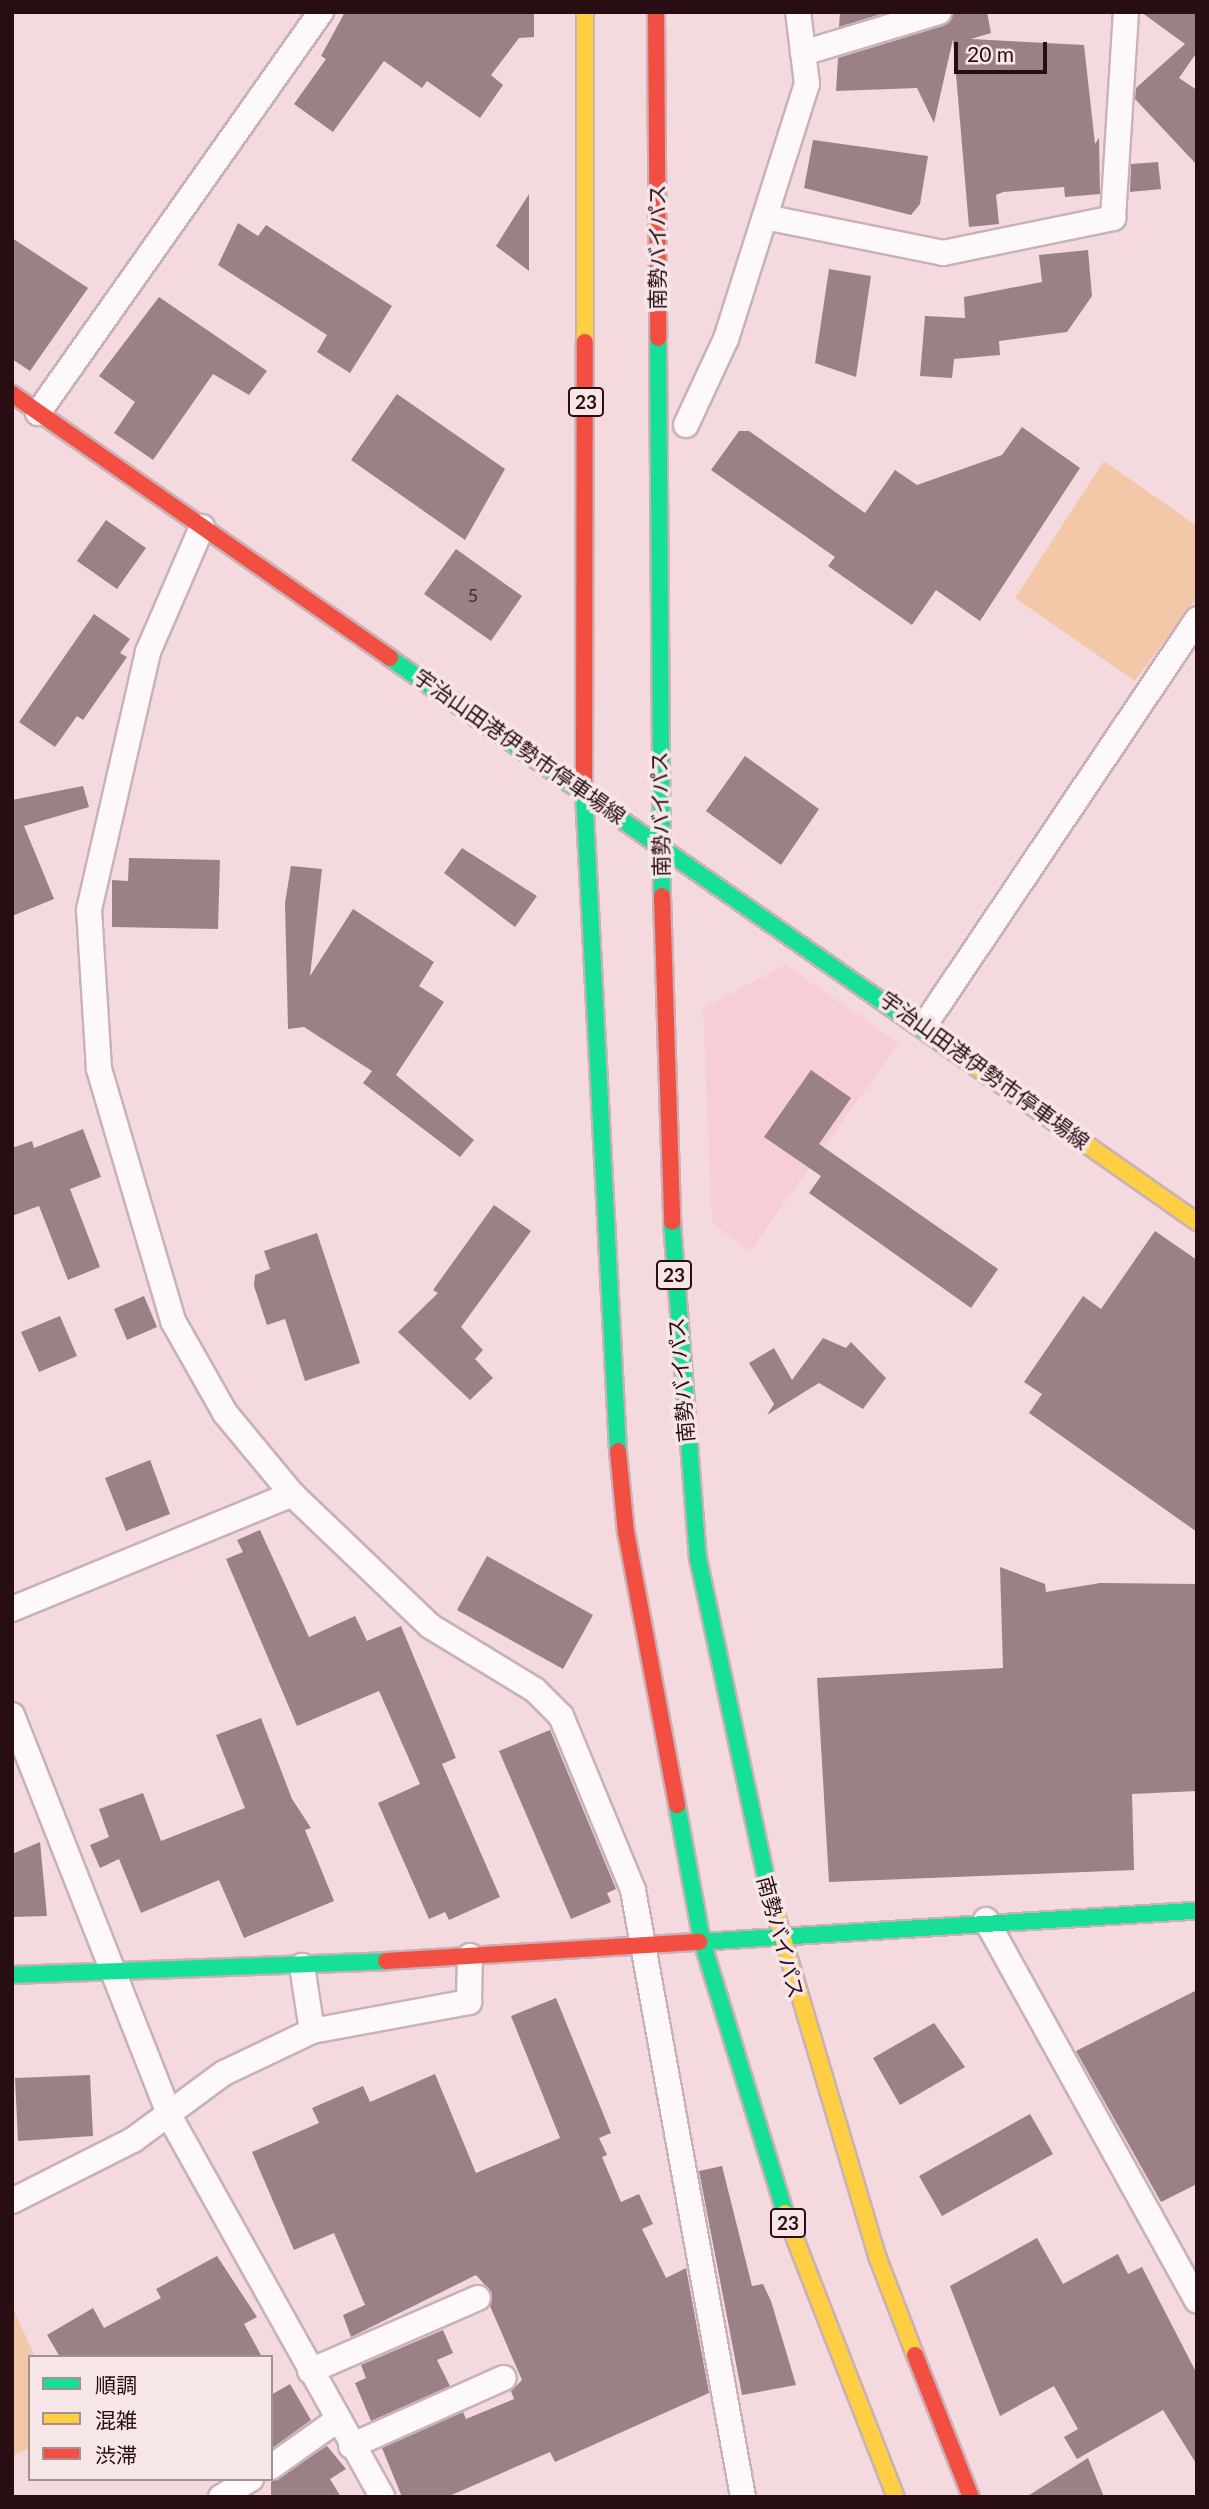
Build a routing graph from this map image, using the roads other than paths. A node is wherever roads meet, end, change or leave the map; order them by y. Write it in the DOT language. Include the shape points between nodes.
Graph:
graph roads {
  1 [pos="321,12"];
  2 [pos="585,12"];
  3 [pos="656,12"];
  4 [pos="798,12"];
  5 [pos="939,12"];
  6 [pos="1126,12"];
  7 [pos="803,53"];
  8 [pos="765,217"];
  9 [pos="12,394"];
  10 [pos="38,413"];
  11 [pos="686,425"];
  12 [pos="202,527"];
  13 [pos="1197,619"];
  14 [pos="584,791"];
  15 [pos="660,842"];
  16 [pos="924,1026"];
  17 [pos="1197,1222"];
  18 [pos="292,1494"];
  19 [pos="12,1609"];
  20 [pos="12,1715"];
  21 [pos="1197,1911"];
  22 [pos="986,1920"];
  23 [pos="778,1935"];
  24 [pos="702,1941"];
  25 [pos="643,1946"];
  26 [pos="470,1956"];
  27 [pos="302,1966"];
  28 [pos="115,1970"];
  29 [pos="12,1975"];
  30 [pos="312,2031"];
  31 [pos="170,2117"];
  32 [pos="12,2201"];
  33 [pos="478,2298"];
  34 [pos="1197,2300"];
  35 [pos="310,2371"];
  36 [pos="505,2378"];
  37 [pos="336,2421"];
  38 [pos="351,2446"];
  39 [pos="273,2466"];
  40 [pos="248,2481"];
  41 [pos="221,2497"];
  42 [pos="382,2497"];
  43 [pos="743,2497"];
  44 [pos="896,2497"];
  45 [pos="971,2497"];
  1 -- 10 [label="street"];
  2 -- 14 [label="main road, 23"];
  3 -- 15 [label="main road, 南勢バイパス / 23"];
  4 -- 7 [label="street"];
  5 -- 7 [label="street"];
  6 -- 8 [label="street" via="1113,218 943,253"];
  7 -- 8 [label="street" via="807,84"];
  8 -- 11 [label="street" via="726,339"];
  9 -- 10 [label="main road, 宇治山田港伊勢市停車場線"];
  10 -- 12 [label="main road, 宇治山田港伊勢市停車場線"];
  12 -- 14 [label="main road, 宇治山田港伊勢市停車場線"];
  12 -- 18 [label="street" via="148,652 106,826 89,910 91,1002 99,1069 173,1321 225,1413"];
  13 -- 16 [label="street"];
  14 -- 15 [label="main road, 宇治山田港伊勢市停車場線"];
  14 -- 24 [label="main road, 23" via="597,1116 625,1519"];
  15 -- 16 [label="main road, 宇治山田港伊勢市停車場線"];
  15 -- 23 [label="main road, 南勢バイパス / 23" via="676,1332 698,1558"];
  16 -- 17 [label="main road, 宇治山田港伊勢市停車場線"];
  18 -- 19 [label="street"];
  18 -- 25 [label="street" via="430,1626 535,1690 561,1716 634,1890"];
  20 -- 28 [label="street"];
  21 -- 22 [label="main road"];
  22 -- 23 [label="main road"];
  22 -- 34 [label="street"];
  23 -- 24 [label="main road"];
  23 -- 45 [label="main road, 南勢バイパス / 23" via="877,2256"];
  24 -- 25 [label="main road"];
  24 -- 44 [label="main road, 23" via="793,2241"];
  25 -- 26 [label="main road"];
  25 -- 43 [label="street"];
  26 -- 27 [label="main road"];
  26 -- 30 [label="street" via="469,2002"];
  27 -- 28 [label="main road"];
  27 -- 30 [label="street"];
  28 -- 29 [label="main road"];
  28 -- 31 [label="street"];
  30 -- 31 [label="street" via="224,2073"];
  31 -- 32 [label="street"];
  31 -- 35 [label="street"];
  33 -- 35 [label="street"];
  35 -- 37 [label="street"];
  36 -- 38 [label="street"];
  37 -- 38 [label="street"];
  37 -- 39 [label="street"];
  38 -- 42 [label="street"];
  40 -- 41 [label="street"];
}
